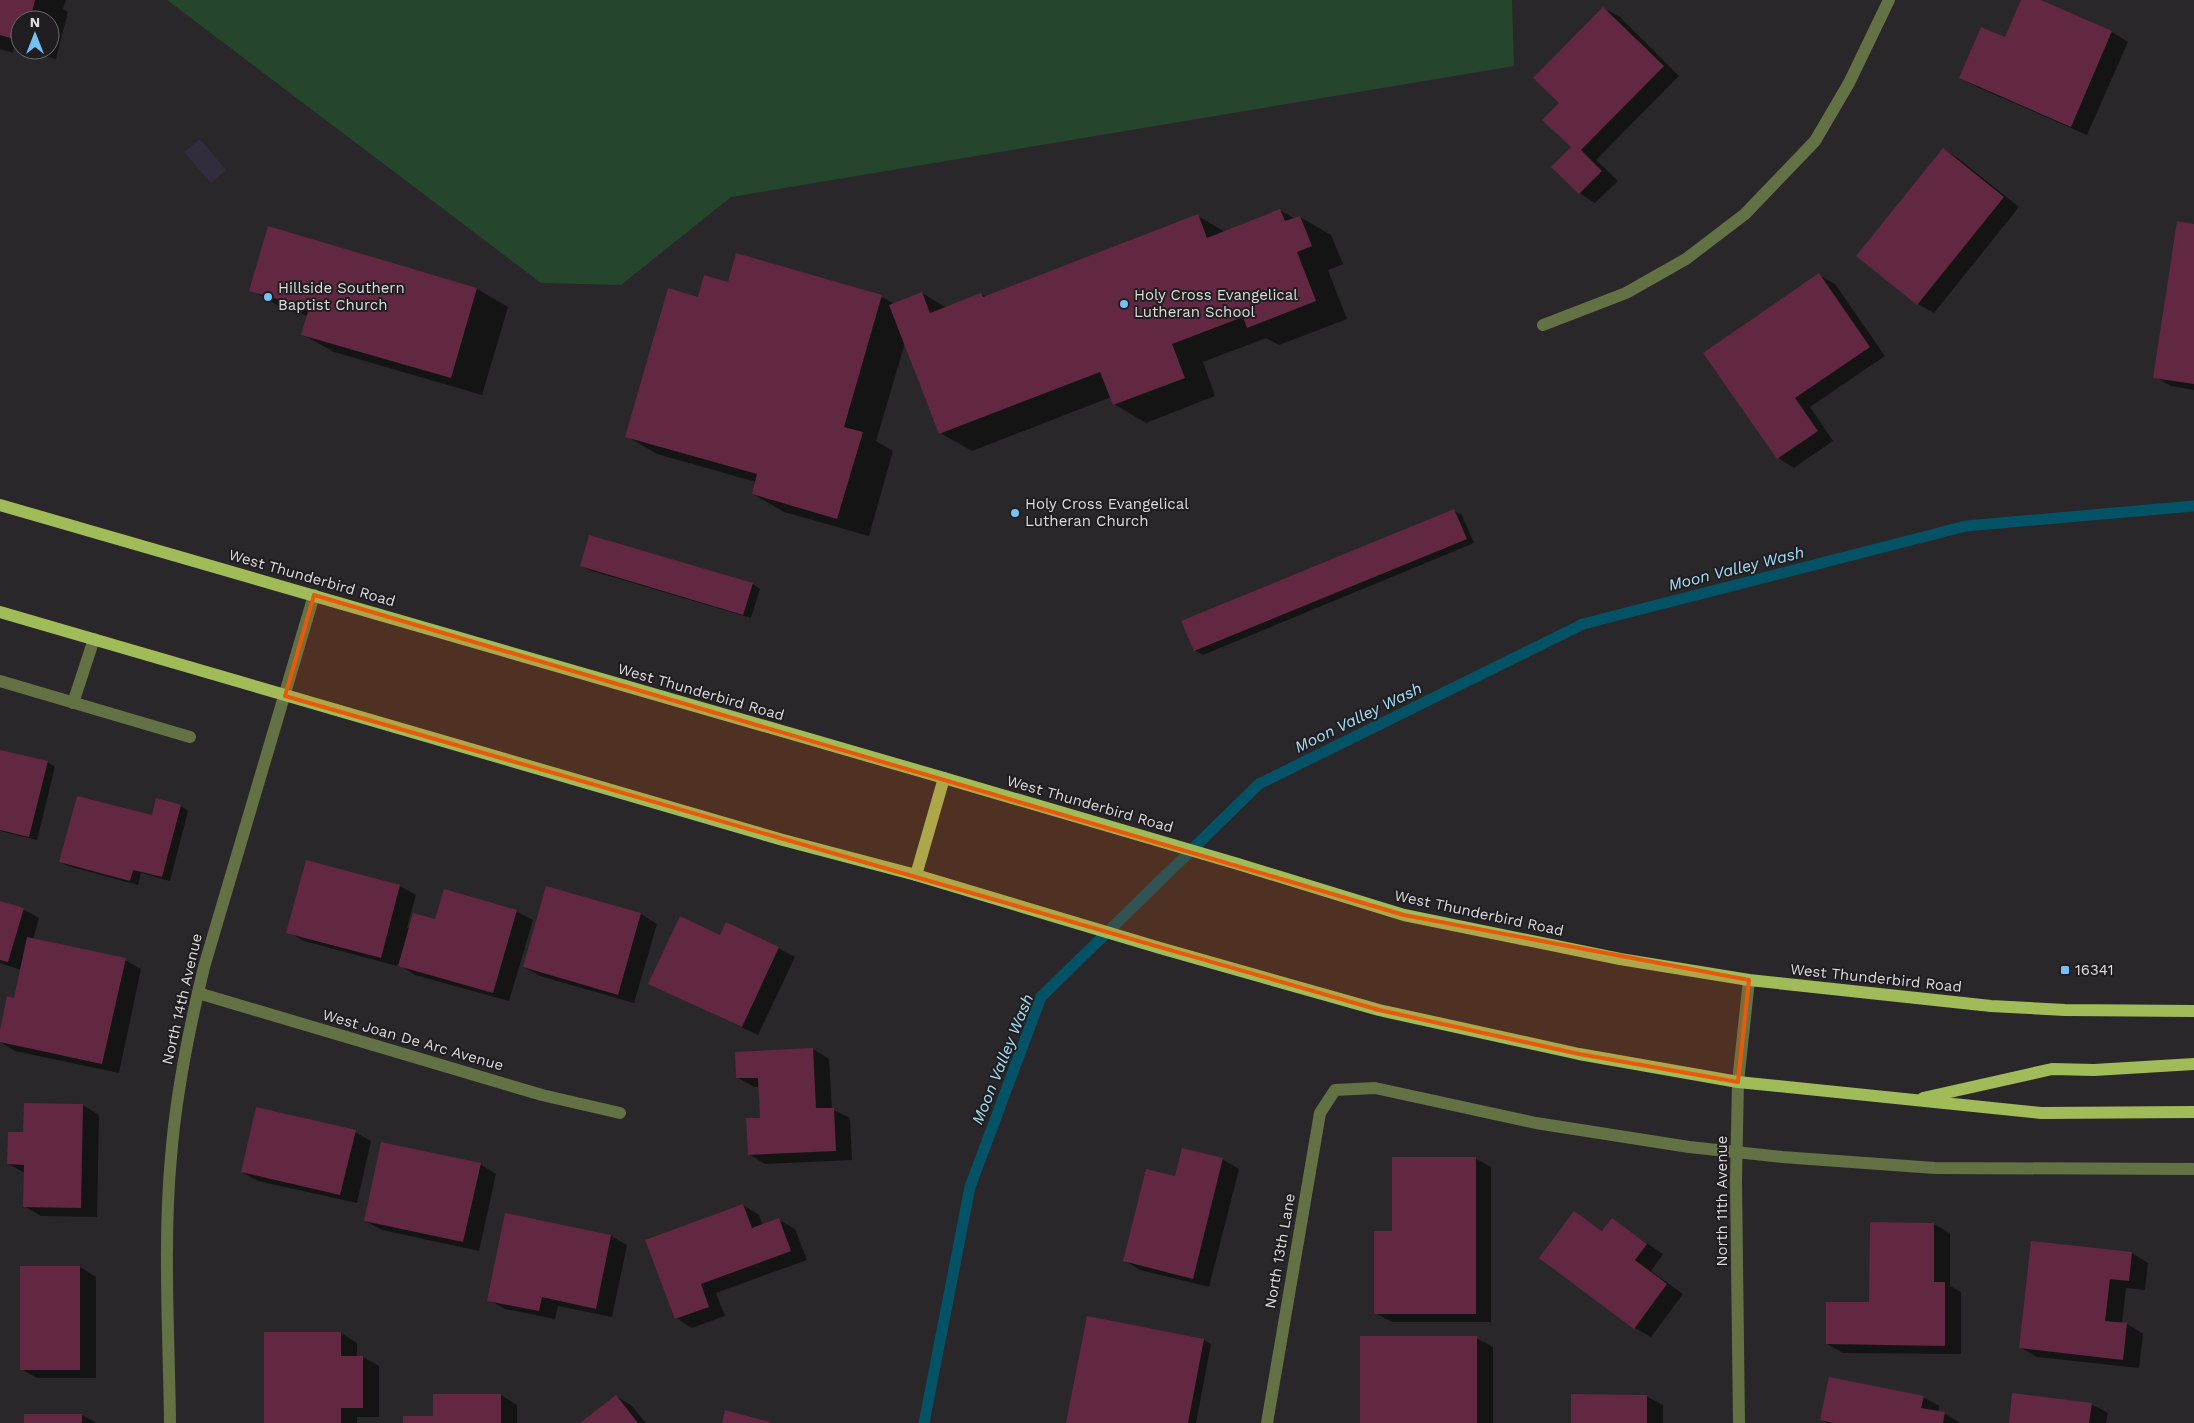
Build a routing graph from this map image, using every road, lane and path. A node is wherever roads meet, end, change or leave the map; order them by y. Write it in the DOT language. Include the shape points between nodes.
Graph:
graph roads {
  1 [pos="1890,0"];
  2 [pos="1543,325"];
  3 [pos="0,505"];
  4 [pos="314,596"];
  5 [pos="0,612"];
  6 [pos="94,639"];
  7 [pos="0,682"];
  8 [pos="285,696"];
  9 [pos="73,703"];
  10 [pos="190,737"];
  11 [pos="944,778"];
  12 [pos="916,876"];
  13 [pos="1749,980"];
  14 [pos="198,993"];
  15 [pos="2194,1012"];
  16 [pos="2194,1064"];
  17 [pos="1738,1082"];
  18 [pos="1911,1101"];
  19 [pos="2194,1112"];
  20 [pos="620,1113"];
  21 [pos="1737,1153"];
  22 [pos="2194,1170"];
  23 [pos="170,1423"];
  24 [pos="1267,1423"];
  25 [pos="1739,1423"];
  1 -- 2 [label="street" via="1816,141 1744,214 1686,259 1626,293"];
  3 -- 4 [label="main road, West Thunderbird Road"];
  4 -- 8 [label="street, North 14th Avenue"];
  4 -- 11 [label="main road, West Thunderbird Road"];
  5 -- 6 [label="main road"];
  6 -- 8 [label="main road"];
  6 -- 9 [label="street"];
  7 -- 9 [label="street"];
  8 -- 12 [label="main road"];
  8 -- 14 [label="street, North 14th Avenue"];
  9 -- 10 [label="street"];
  11 -- 12 [label="main road"];
  11 -- 13 [label="main road, West Thunderbird Road" via="1404,915 1620,959"];
  12 -- 17 [label="main road" via="1379,1010 1578,1054"];
  13 -- 15 [label="main road, West Thunderbird Road" via="1991,1006"];
  13 -- 17 [label="street, North 11th Avenue"];
  14 -- 20 [label="street, West Joan De Arc Avenue" via="542,1095"];
  14 -- 23 [label="street, North 14th Avenue" via="180,1083 171,1157 168,1206"];
  16 -- 18 [label="main road" via="2052,1070"];
  17 -- 18 [label="main road"];
  17 -- 21 [label="street, North 11th Avenue"];
  18 -- 19 [label="main road" via="2041,1113"];
  21 -- 22 [label="street" via="1935,1168"];
  21 -- 24 [label="street, North 13th Lane" via="1536,1124 1375,1088 1335,1090 1320,1113"];
  21 -- 25 [label="street, North 11th Avenue"];
}
